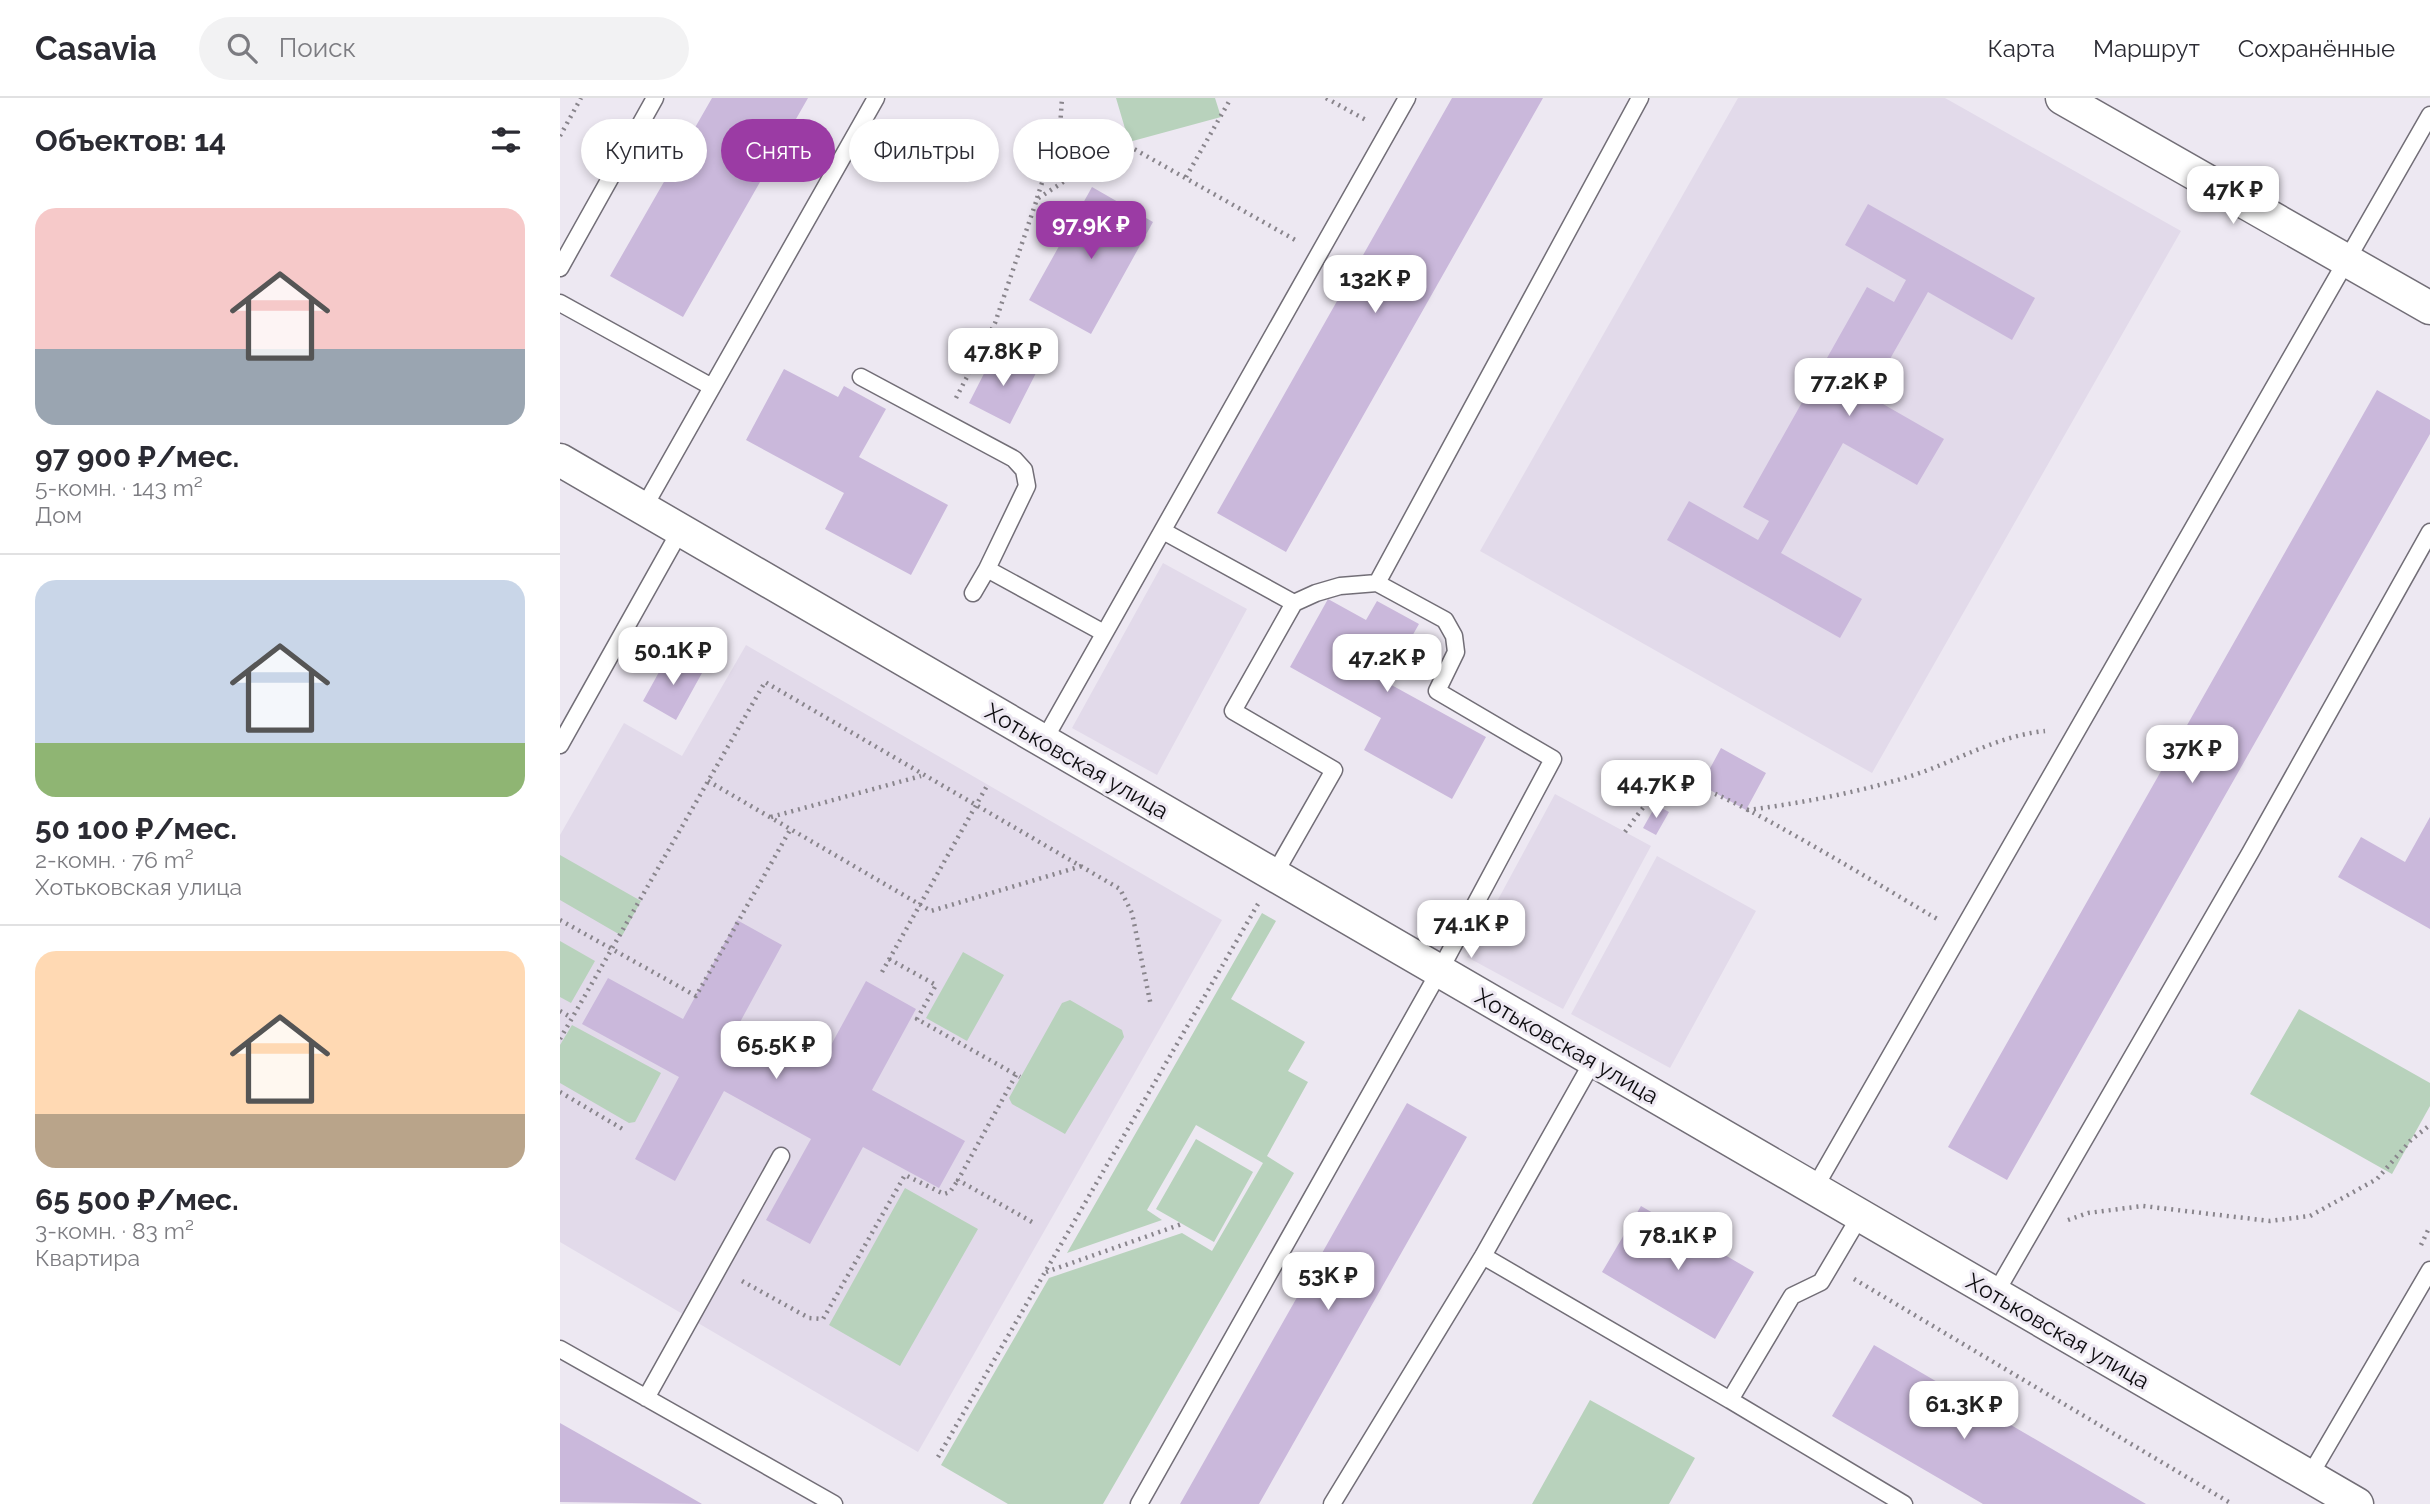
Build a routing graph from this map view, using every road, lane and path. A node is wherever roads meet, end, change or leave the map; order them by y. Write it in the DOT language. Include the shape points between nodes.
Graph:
graph roads {
  1 [pos="581,98"];
  2 [pos="655,98"];
  3 [pos="876,98"];
  4 [pos="1062,98"];
  5 [pos="1231,98"];
  6 [pos="1326,98"];
  7 [pos="1407,98"];
  8 [pos="1640,98"];
  9 [pos="2062,98"];
  10 [pos="2430,115"];
  11 [pos="1388,132"];
  12 [pos="560,136"];
  13 [pos="1186,177"];
  14 [pos="1037,199"];
  15 [pos="1319,254"];
  16 [pos="2347,261"];
  17 [pos="560,268"];
  18 [pos="560,303"];
  19 [pos="2430,308"];
  20 [pos="861,377"];
  21 [pos="712,387"];
  22 [pos="943,421"];
  23 [pos="560,460"];
  24 [pos="643,509"];
  25 [pos="680,531"];
  26 [pos="1163,531"];
  27 [pos="2430,532"];
  28 [pos="988,569"];
  29 [pos="1377,583"];
  30 [pos="973,593"];
  31 [pos="1294,603"];
  32 [pos="1104,634"];
  33 [pos="2074,735"];
  34 [pos="1043,741"];
  35 [pos="560,746"];
  36 [pos="922,776"];
  37 [pos="708,781"];
  38 [pos="988,784"];
  39 [pos="976,806"];
  40 [pos="1746,810"];
  41 [pos="770,818"];
  42 [pos="790,830"];
  43 [pos="1625,832"];
  44 [pos="1083,865"];
  45 [pos="1269,885"];
  46 [pos="920,904"];
  47 [pos="560,920"];
  48 [pos="1961,932"];
  49 [pos="612,949"];
  50 [pos="889,959"];
  51 [pos="882,972"];
  52 [pos="1440,972"];
  53 [pos="1151,1006"];
  54 [pos="560,1011"];
  55 [pos="572,1017"];
  56 [pos="560,1039"];
  57 [pos="1593,1061"];
  58 [pos="560,1092"];
  59 [pos="2430,1125"];
  60 [pos="626,1131"];
  61 [pos="781,1156"];
  62 [pos="958,1180"];
  63 [pos="1814,1189"];
  64 [pos="1860,1216"];
  65 [pos="1032,1222"];
  66 [pos="1182,1224"];
  67 [pos="2031,1232"];
  68 [pos="1483,1256"];
  69 [pos="1831,1265"];
  70 [pos="719,1268"];
  71 [pos="2430,1270"];
  72 [pos="1045,1272"];
  73 [pos="1995,1294"];
  74 [pos="560,1349"];
  75 [pos="646,1398"];
  76 [pos="1730,1401"];
  77 [pos="938,1457"];
  78 [pos="2309,1477"];
  79 [pos="834,1504"];
  80 [pos="1139,1504"];
  81 [pos="1332,1504"];
  82 [pos="1904,1504"];
  83 [pos="2232,1504"];
  84 [pos="2357,1504"];
  1 -- 12 [label="path"];
  2 -- 17 [label="lane"];
  3 -- 21 [label="lane"];
  4 -- 14 [label="path" via="1060,128"];
  5 -- 13 [label="path"];
  6 -- 11 [label="path"];
  7 -- 11 [label="lane"];
  8 -- 29 [label="lane"];
  9 -- 16 [label="street"];
  10 -- 16 [label="lane"];
  11 -- 15 [label="lane"];
  13 -- 14 [label="path" via="1135,149 1119,146"];
  13 -- 15 [label="path"];
  14 -- 22 [label="path" via="995,323"];
  15 -- 26 [label="lane"];
  16 -- 19 [label="street"];
  16 -- 33 [label="lane"];
  18 -- 21 [label="lane"];
  20 -- 22 [label="lane"];
  21 -- 24 [label="lane"];
  22 -- 28 [label="lane" via="1014,459 1024,470 1027,486"];
  23 -- 24 [label="street, Хотьковская улица"];
  24 -- 25 [label="street, Хотьковская улица"];
  25 -- 34 [label="street, Хотьковская улица"];
  25 -- 35 [label="lane"];
  26 -- 31 [label="lane"];
  26 -- 32 [label="lane"];
  27 -- 67 [label="lane"];
  28 -- 30 [label="lane"];
  28 -- 32 [label="lane"];
  29 -- 31 [label="lane" via="1340,586"];
  29 -- 52 [label="lane" via="1445,620 1454,636 1456,652 1437,691 1553,759"];
  31 -- 45 [label="lane" via="1233,711 1334,771"];
  32 -- 34 [label="lane"];
  33 -- 40 [label="path" via="2044,730 1995,740 1915,774 1828,797"];
  33 -- 48 [label="lane"];
  34 -- 45 [label="street, Хотьковская улица"];
  36 -- 37 [label="path" via="765,682"];
  36 -- 39 [label="path"];
  36 -- 41 [label="path"];
  37 -- 41 [label="path"];
  37 -- 49 [label="path"];
  38 -- 39 [label="path"];
  39 -- 44 [label="path"];
  39 -- 46 [label="path"];
  40 -- 43 [label="path" via="1686,783 1664,788 1650,798"];
  40 -- 48 [label="path"];
  41 -- 42 [label="path"];
  42 -- 46 [label="path"];
  42 -- 49 [label="path" via="696,996"];
  44 -- 46 [label="path" via="931,911"];
  44 -- 53 [label="path" via="1120,888 1132,913"];
  45 -- 52 [label="street, Хотьковская улица"];
  45 -- 72 [label="path"];
  46 -- 50 [label="path"];
  47 -- 49 [label="path"];
  48 -- 63 [label="lane"];
  49 -- 55 [label="path"];
  50 -- 51 [label="path"];
  50 -- 62 [label="path" via="936,985 917,1019 1018,1076"];
  52 -- 57 [label="street, Хотьковская улица"];
  52 -- 80 [label="lane"];
  54 -- 55 [label="path"];
  55 -- 56 [label="path"];
  57 -- 63 [label="street, Хотьковская улица"];
  57 -- 68 [label="lane"];
  58 -- 60 [label="path"];
  59 -- 67 [label="path" via="2377,1179 2310,1216 2270,1220 2143,1206 2088,1213"];
  61 -- 70 [label="lane"];
  62 -- 65 [label="path"];
  62 -- 70 [label="path" via="944,1194 905,1175 823,1319 809,1318"];
  63 -- 64 [label="street, Хотьковская улица"];
  64 -- 69 [label="lane"];
  64 -- 73 [label="street, Хотьковская улица"];
  66 -- 72 [label="path"];
  67 -- 73 [label="lane"];
  68 -- 76 [label="lane"];
  68 -- 81 [label="lane"];
  69 -- 76 [label="lane" via="1821,1282 1792,1296"];
  69 -- 83 [label="path"];
  70 -- 75 [label="lane"];
  71 -- 78 [label="lane"];
  72 -- 77 [label="path"];
  73 -- 78 [label="street, Хотьковская улица"];
  74 -- 75 [label="lane"];
  75 -- 79 [label="lane"];
  76 -- 82 [label="lane"];
  78 -- 84 [label="street, Хотьковская улица"];
}
